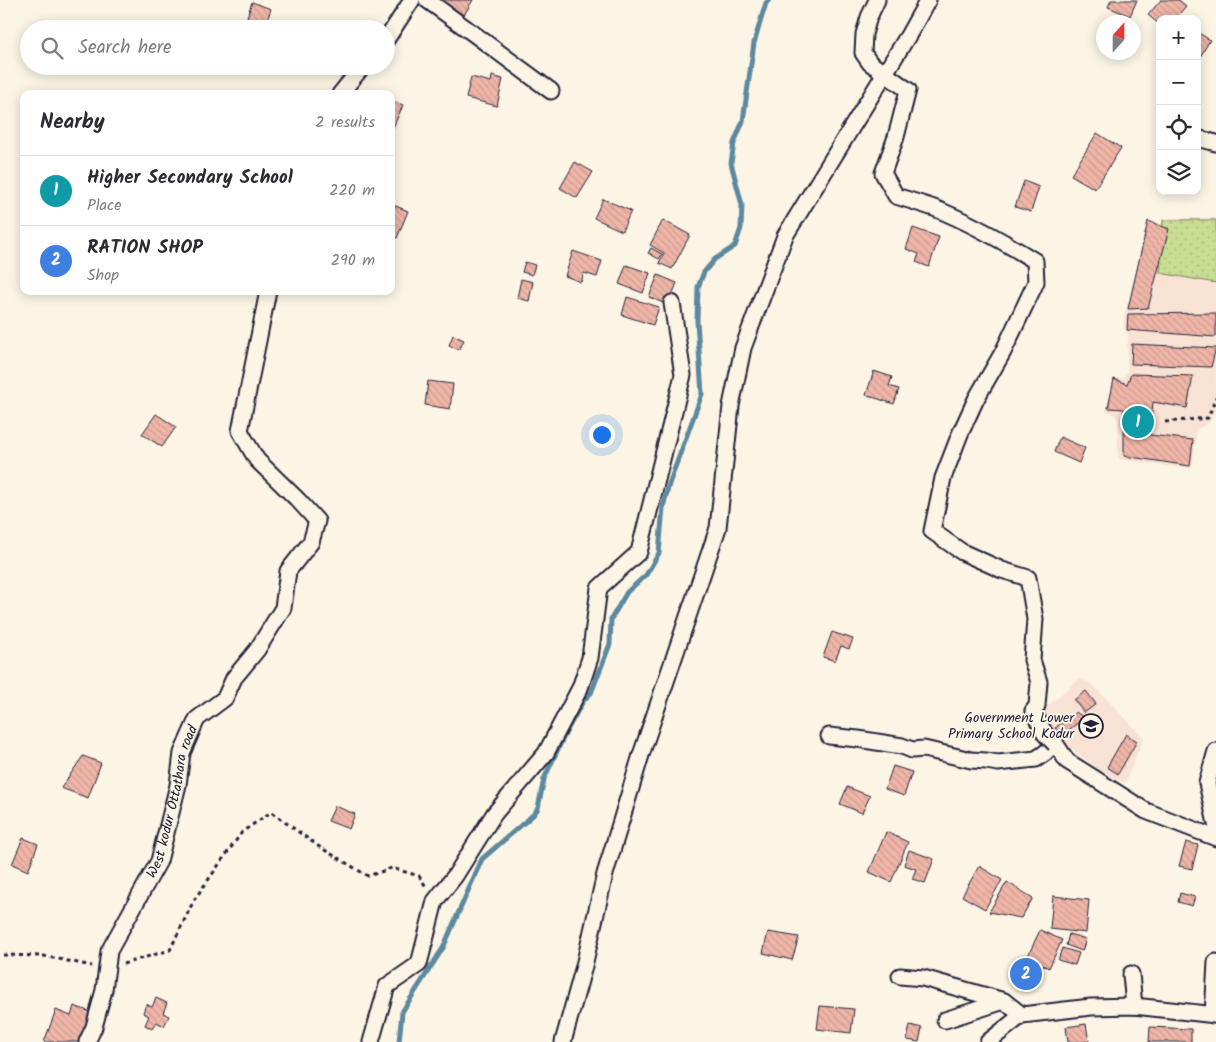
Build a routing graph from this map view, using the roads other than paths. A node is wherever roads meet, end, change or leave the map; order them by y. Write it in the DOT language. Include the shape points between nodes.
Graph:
graph roads {
  1 [pos="412,0"];
  2 [pos="427,0"];
  3 [pos="877,0"];
  4 [pos="928,0"];
  5 [pos="395,26"];
  6 [pos="884,74"];
  7 [pos="356,75"];
  8 [pos="343,90"];
  9 [pos="551,91"];
  10 [pos="1201,139"];
  11 [pos="1216,144"];
  12 [pos="267,295"];
  13 [pos="672,303"];
  14 [pos="829,736"];
  15 [pos="1052,741"];
  16 [pos="1216,751"];
  17 [pos="1216,824"];
  18 [pos="1216,838"];
  19 [pos="1216,962"];
  20 [pos="1131,974"];
  21 [pos="900,976"];
  22 [pos="1004,1001"];
  23 [pos="1134,1006"];
  24 [pos="1022,1015"];
  25 [pos="1215,1015"];
  26 [pos="945,1020"];
  27 [pos="87,1042"];
  28 [pos="371,1042"];
  29 [pos="562,1042"];
  30 [pos="988,1042"];
  1 -- 5 [label="street"];
  2 -- 9 [label="street"];
  3 -- 6 [label="street" via="864,34 863,53"];
  4 -- 6 [label="street"];
  6 -- 15 [label="street" via="908,90 883,173 896,196 933,208 1035,261 1036,282 1003,352 976,399 943,478 932,531 962,552 1028,578 1035,619 1032,660 1039,682 1034,711"];
  6 -- 29 [label="street" via="784,236 743,348 731,406 718,528 641,755 605,874"];
  7 -- 8 [label="street"];
  10 -- 11 [label="street"];
  12 -- 27 [label="street, West kodur Ottathara road" via="240,431 257,460 317,521 311,542 288,571 283,608 257,650 234,678 225,698 197,718 182,753 178,785 159,861 109,950 104,990"];
  13 -- 28 [label="street" via="683,375 639,552 599,588 590,658 580,688 546,753 494,814 455,876 435,901 419,964 387,986"];
  14 -- 15 [label="street" via="998,763 1036,759 1054,743"];
  15 -- 18 [label="street" via="1067,761 1146,811"];
  16 -- 17 [label="street" via="1207,784"];
  19 -- 25 [label="street"];
  20 -- 23 [label="street"];
  21 -- 22 [label="street" via="922,978"];
  22 -- 24 [label="street"];
  22 -- 26 [label="street"];
  23 -- 24 [label="street"];
  23 -- 25 [label="street"];
  24 -- 30 [label="street"];
}
